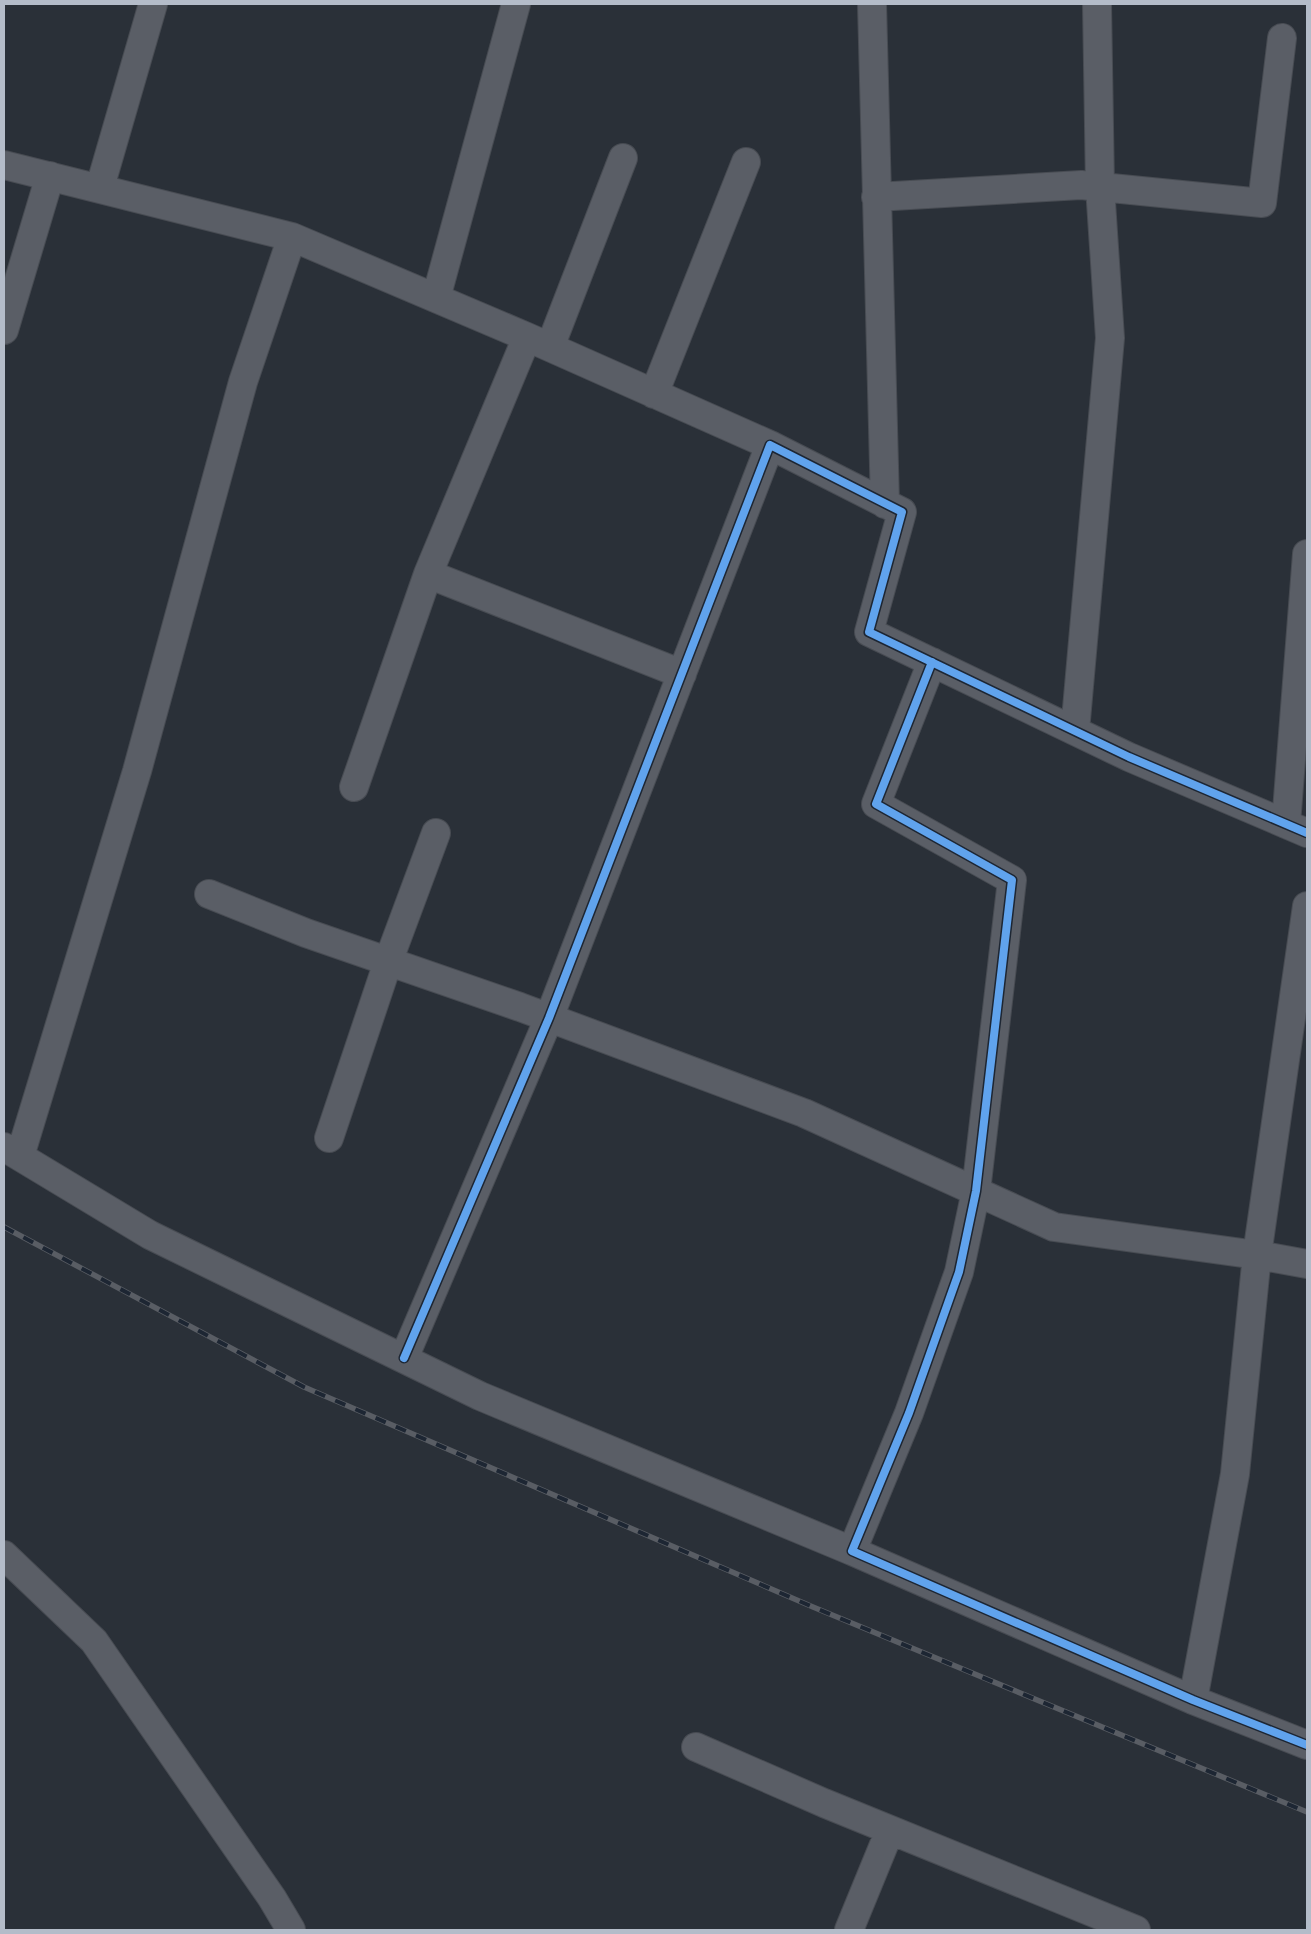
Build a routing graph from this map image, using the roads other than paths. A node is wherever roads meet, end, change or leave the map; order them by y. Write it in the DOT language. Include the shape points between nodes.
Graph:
graph roads {
  1 [pos="153,4"];
  2 [pos="516,4"];
  3 [pos="872,4"];
  4 [pos="1097,4"];
  5 [pos="1282,38"];
  6 [pos="623,158"];
  7 [pos="746,162"];
  8 [pos="4,165"];
  9 [pos="50,176"];
  10 [pos="100,187"];
  11 [pos="1100,187"];
  12 [pos="876,197"];
  13 [pos="292,237"];
  14 [pos="436,298"];
  15 [pos="4,330"];
  16 [pos="538,342"];
  17 [pos="654,394"];
  18 [pos="770,445"];
  19 [pos="884,504"];
  20 [pos="1307,554"];
  21 [pos="428,574"];
  22 [pos="932,662"];
  23 [pos="682,674"];
  24 [pos="1075,731"];
  25 [pos="354,787"];
  26 [pos="1297,828"];
  27 [pos="436,833"];
  28 [pos="209,894"];
  29 [pos="1307,906"];
  30 [pos="388,962"];
  31 [pos="549,1018"];
  32 [pos="329,1138"];
  33 [pos="12,1152"];
  34 [pos="976,1191"];
  35 [pos="1257,1255"];
  36 [pos="1307,1264"];
  37 [pos="404,1358"];
  38 [pos="852,1551"];
  39 [pos="4,1555"];
  40 [pos="1193,1700"];
  41 [pos="1307,1745"];
  42 [pos="696,1747"];
  43 [pos="890,1830"];
  44 [pos="291,1930"];
  45 [pos="849,1930"];
  46 [pos="1136,1930"];
  1 -- 10 [label="street"];
  2 -- 14 [label="street"];
  3 -- 12 [label="street"];
  4 -- 11 [label="street"];
  5 -- 11 [label="street" via="1262,203"];
  6 -- 16 [label="street"];
  7 -- 17 [label="street"];
  8 -- 9 [label="street"];
  9 -- 10 [label="street"];
  9 -- 15 [label="street"];
  10 -- 13 [label="street"];
  11 -- 12 [label="street" via="1081,185"];
  11 -- 24 [label="street" via="1110,338"];
  12 -- 19 [label="street"];
  13 -- 14 [label="street"];
  13 -- 33 [label="street" via="243,382 137,771"];
  14 -- 16 [label="street"];
  16 -- 17 [label="street"];
  16 -- 21 [label="street"];
  17 -- 18 [label="street"];
  18 -- 19 [label="street"];
  18 -- 23 [label="street"];
  19 -- 22 [label="street" via="902,512 869,632"];
  20 -- 26 [label="street"];
  21 -- 23 [label="street"];
  21 -- 25 [label="street"];
  22 -- 24 [label="street"];
  22 -- 34 [label="street" via="876,804 1012,880"];
  23 -- 31 [label="street"];
  24 -- 26 [label="street"];
  27 -- 30 [label="street"];
  28 -- 30 [label="street"];
  29 -- 35 [label="street"];
  30 -- 31 [label="street"];
  30 -- 32 [label="street"];
  31 -- 34 [label="street" via="804,1113"];
  31 -- 37 [label="street"];
  33 -- 37 [label="street" via="150,1235"];
  34 -- 35 [label="street" via="1054,1228"];
  34 -- 38 [label="street" via="959,1272 909,1413"];
  35 -- 36 [label="street"];
  35 -- 40 [label="street" via="1234,1474"];
  37 -- 38 [label="street" via="489,1399"];
  38 -- 40 [label="street"];
  39 -- 44 [label="street" via="94,1641"];
  40 -- 41 [label="street"];
  42 -- 43 [label="street"];
  43 -- 45 [label="street"];
  43 -- 46 [label="street"];
}
